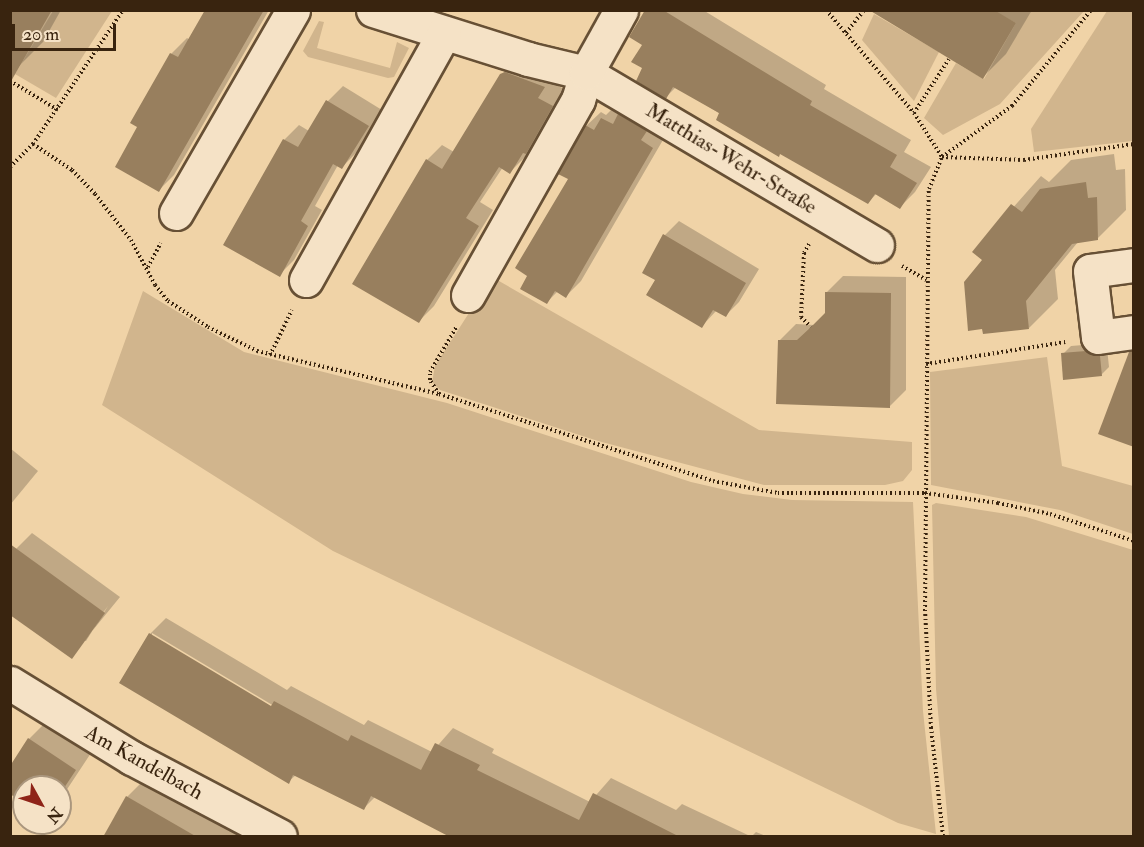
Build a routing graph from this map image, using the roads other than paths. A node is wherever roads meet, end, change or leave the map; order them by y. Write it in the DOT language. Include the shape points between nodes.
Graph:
graph roads {
  1 [pos="293,10"];
  2 [pos="373,10"];
  3 [pos="621,10"];
  4 [pos="444,33"];
  5 [pos="586,73"];
  6 [pos="176,213"];
  7 [pos="877,245"];
  8 [pos="1134,265"];
  9 [pos="306,280"];
  10 [pos="468,295"];
  11 [pos="1134,332"];
  12 [pos="10,683"];
  13 [pos="280,837"];
  1 -- 6 [label="street"];
  2 -- 4 [label="street, Matthias-Wehr-Straße"];
  3 -- 5 [label="street"];
  4 -- 5 [label="street, Matthias-Wehr-Straße"];
  4 -- 9 [label="street"];
  5 -- 7 [label="street, Matthias-Wehr-Straße"];
  5 -- 10 [label="street" via="578,100"];
  8 -- 11 [label="street" via="1090,271 1098,337"];
  12 -- 13 [label="street, Am Kandelbach" via="132,758"];
}
